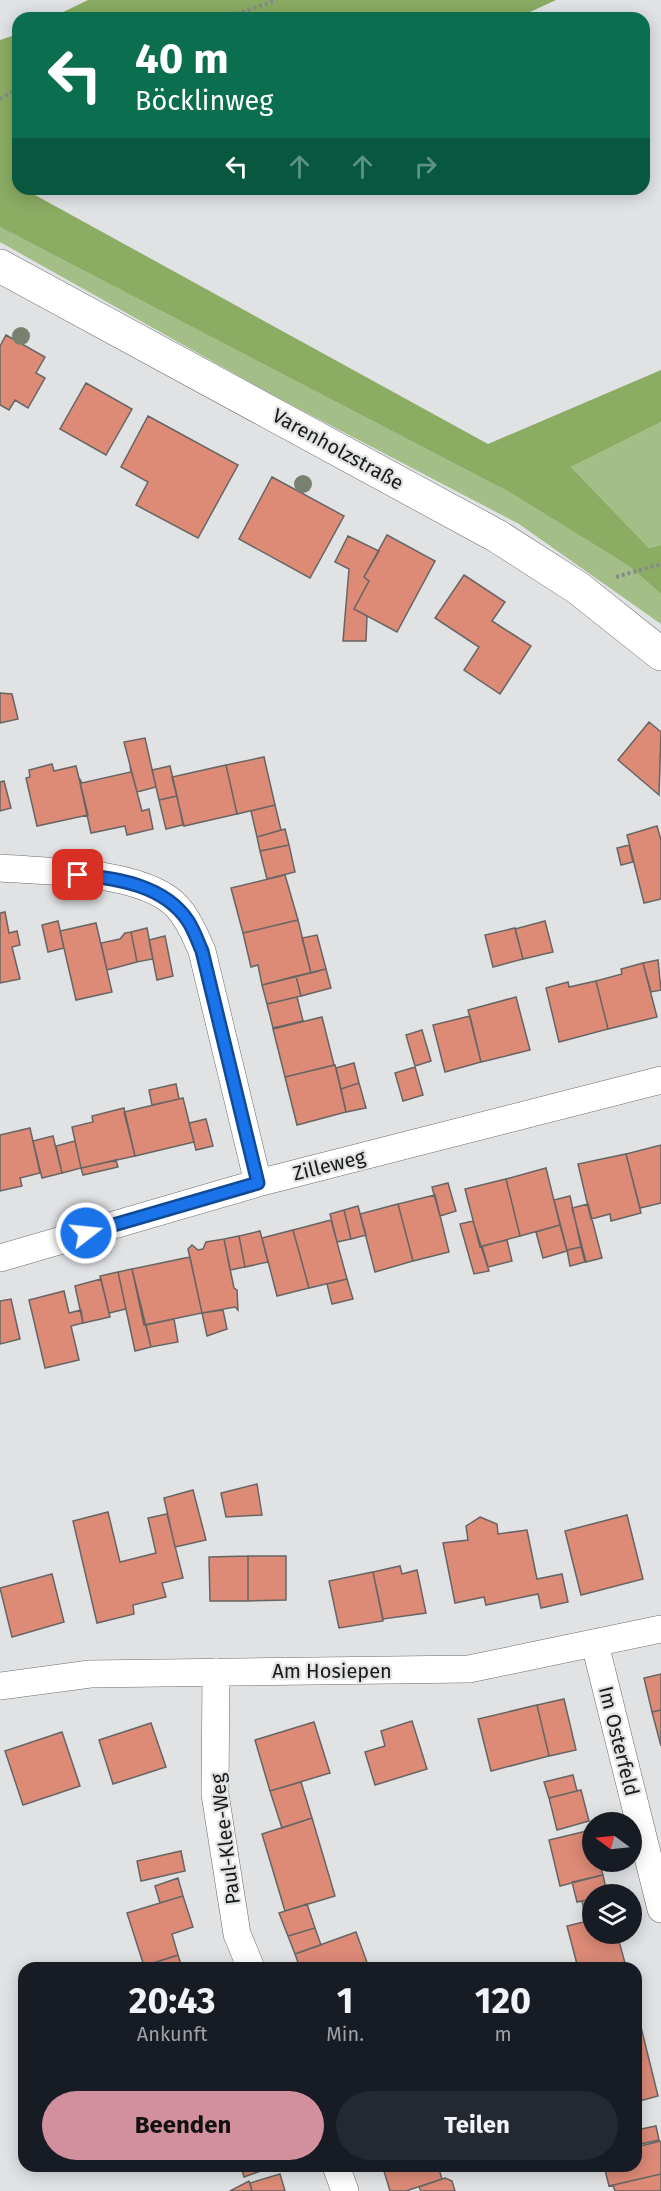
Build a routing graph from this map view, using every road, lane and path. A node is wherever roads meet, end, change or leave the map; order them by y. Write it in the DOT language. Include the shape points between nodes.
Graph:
graph roads {
  1 [pos="277,0"];
  2 [pos="242,12"];
  3 [pos="0,266"];
  4 [pos="661,654"];
  5 [pos="0,868"];
  6 [pos="661,1080"];
  7 [pos="258,1183"];
  8 [pos="0,1258"];
  9 [pos="661,1629"];
  10 [pos="595,1644"];
  11 [pos="216,1672"];
  12 [pos="0,1686"];
  13 [pos="661,1909"];
  14 [pos="248,1962"];
  15 [pos="338,2172"];
  16 [pos="345,2191"];
  1 -- 2 [label="path"];
  3 -- 4 [label="street, Varenholzstraße" via="497,537 578,588"];
  5 -- 7 [label="street" via="98,876 138,885 168,898 188,921 202,951"];
  6 -- 7 [label="street, Zilleweg"];
  7 -- 8 [label="street, Zilleweg"];
  9 -- 10 [label="street, Am Hosiepen"];
  10 -- 11 [label="street, Am Hosiepen" via="469,1669"];
  10 -- 13 [label="street, Im Osterfeld"];
  11 -- 12 [label="street, Am Hosiepen" via="90,1674"];
  11 -- 14 [label="street, Paul-Klee-Weg" via="215,1794 237,1934"];
  15 -- 16 [label="street"];
}
